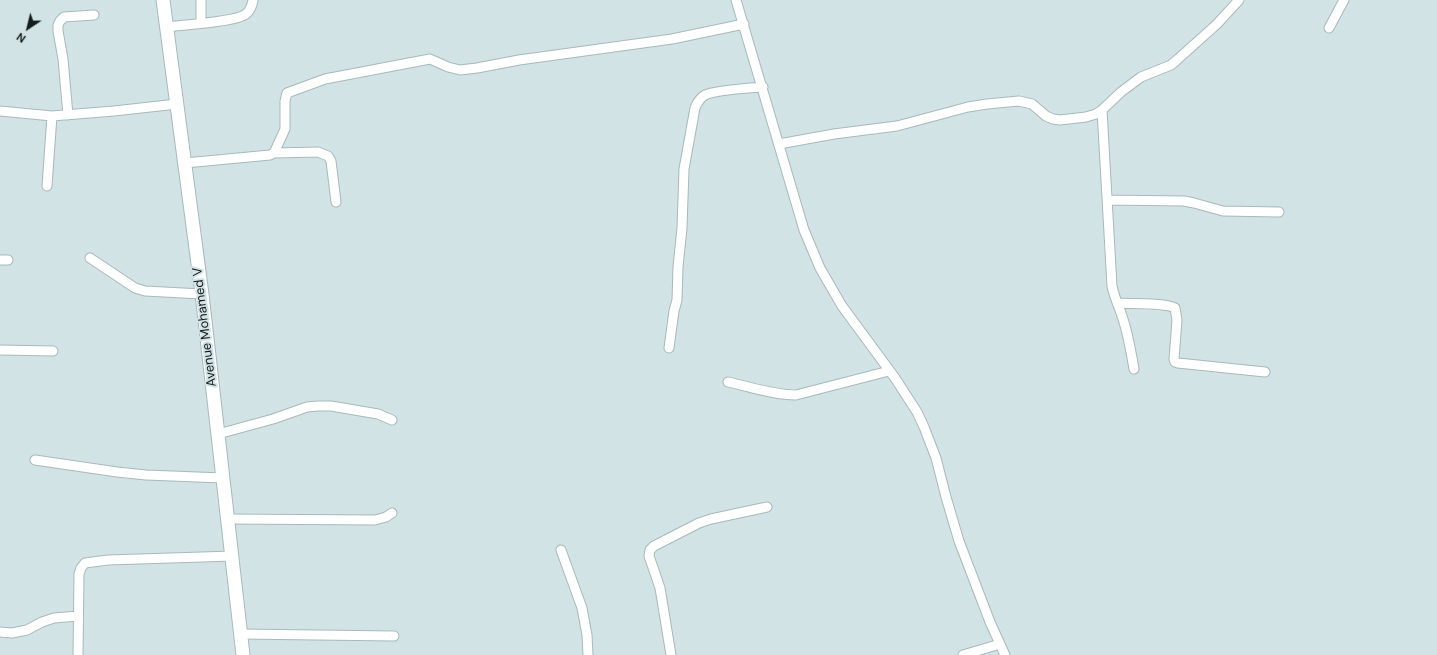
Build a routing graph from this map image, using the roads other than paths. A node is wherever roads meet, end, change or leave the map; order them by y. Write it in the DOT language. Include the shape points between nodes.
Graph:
graph roads {
  1 [pos="163,0"];
  2 [pos="201,0"];
  3 [pos="253,0"];
  4 [pos="736,0"];
  5 [pos="1240,0"];
  6 [pos="1344,0"];
  7 [pos="94,15"];
  8 [pos="201,23"];
  9 [pos="744,24"];
  10 [pos="166,26"];
  11 [pos="1329,28"];
  12 [pos="763,87"];
  13 [pos="177,104"];
  14 [pos="1102,110"];
  15 [pos="0,111"];
  16 [pos="68,115"];
  17 [pos="52,116"];
  18 [pos="779,144"];
  19 [pos="274,153"];
  20 [pos="185,163"];
  21 [pos="47,186"];
  22 [pos="1107,200"];
  23 [pos="336,202"];
  24 [pos="1278,212"];
  25 [pos="90,258"];
  26 [pos="202,294"];
  27 [pos="1117,303"];
  28 [pos="669,348"];
  29 [pos="0,350"];
  30 [pos="53,351"];
  31 [pos="1134,369"];
  32 [pos="889,371"];
  33 [pos="1265,372"];
  34 [pos="728,382"];
  35 [pos="392,420"];
  36 [pos="218,434"];
  37 [pos="35,460"];
  38 [pos="223,478"];
  39 [pos="767,507"];
  40 [pos="392,513"];
  41 [pos="228,519"];
  42 [pos="561,550"];
  43 [pos="233,556"];
  44 [pos="78,616"];
  45 [pos="0,632"];
  46 [pos="241,634"];
  47 [pos="394,636"];
  48 [pos="1000,644"];
  49 [pos="78,655"];
  50 [pos="243,655"];
  51 [pos="588,655"];
  52 [pos="671,655"];
  53 [pos="963,655"];
  54 [pos="1005,655"];
  1 -- 10 [label="main road, Avenue Mohamed V"];
  2 -- 8 [label="street"];
  3 -- 8 [label="street" via="250,10 245,15"];
  4 -- 9 [label="street"];
  5 -- 14 [label="street" via="1171,65 1141,77"];
  6 -- 11 [label="street"];
  7 -- 16 [label="street" via="64,17 58,25"];
  8 -- 10 [label="street"];
  9 -- 12 [label="street"];
  9 -- 19 [label="street" via="672,39 477,68 460,70 430,59 325,79 287,93 285,129"];
  10 -- 13 [label="main road, Avenue Mohamed V"];
  12 -- 18 [label="street"];
  12 -- 28 [label="street" via="715,92 705,95 697,102 684,169 678,300 674,310"];
  13 -- 16 [label="street"];
  13 -- 20 [label="main road, Avenue Mohamed V"];
  14 -- 18 [label="street" via="1086,117 1060,120 1046,116 1026,102 988,104 897,126"];
  14 -- 22 [label="street"];
  15 -- 17 [label="street"];
  16 -- 17 [label="street"];
  17 -- 21 [label="street"];
  18 -- 32 [label="street" via="804,230 820,268 842,306"];
  19 -- 20 [label="street"];
  19 -- 23 [label="street" via="318,152 328,156 331,161"];
  20 -- 26 [label="main road, Avenue Mohamed V"];
  22 -- 24 [label="street" via="1184,201 1223,211"];
  22 -- 27 [label="street" via="1112,286"];
  25 -- 26 [label="street" via="135,288"];
  26 -- 36 [label="main road, Avenue Mohamed V"];
  27 -- 31 [label="street" via="1126,326"];
  27 -- 33 [label="street" via="1156,304 1175,308 1175,362"];
  29 -- 30 [label="street"];
  32 -- 34 [label="street" via="796,396 766,392"];
  32 -- 48 [label="street" via="917,412 931,443 959,541"];
  35 -- 36 [label="street" via="378,414 318,406 307,407"];
  36 -- 38 [label="main road, Avenue Mohamed V"];
  37 -- 38 [label="street" via="131,474"];
  38 -- 41 [label="main road, Avenue Mohamed V"];
  39 -- 52 [label="street" via="699,523 650,550 649,556 660,588"];
  40 -- 41 [label="street" via="375,520"];
  41 -- 43 [label="main road, Avenue Mohamed V"];
  42 -- 51 [label="street" via="582,608"];
  43 -- 44 [label="street" via="85,563 79,574"];
  43 -- 46 [label="main road, Avenue Mohamed V"];
  44 -- 45 [label="street" via="54,618 27,630"];
  44 -- 49 [label="street"];
  46 -- 47 [label="street"];
  46 -- 50 [label="main road, Avenue Mohamed V"];
  48 -- 53 [label="street"];
  48 -- 54 [label="street"];
}
